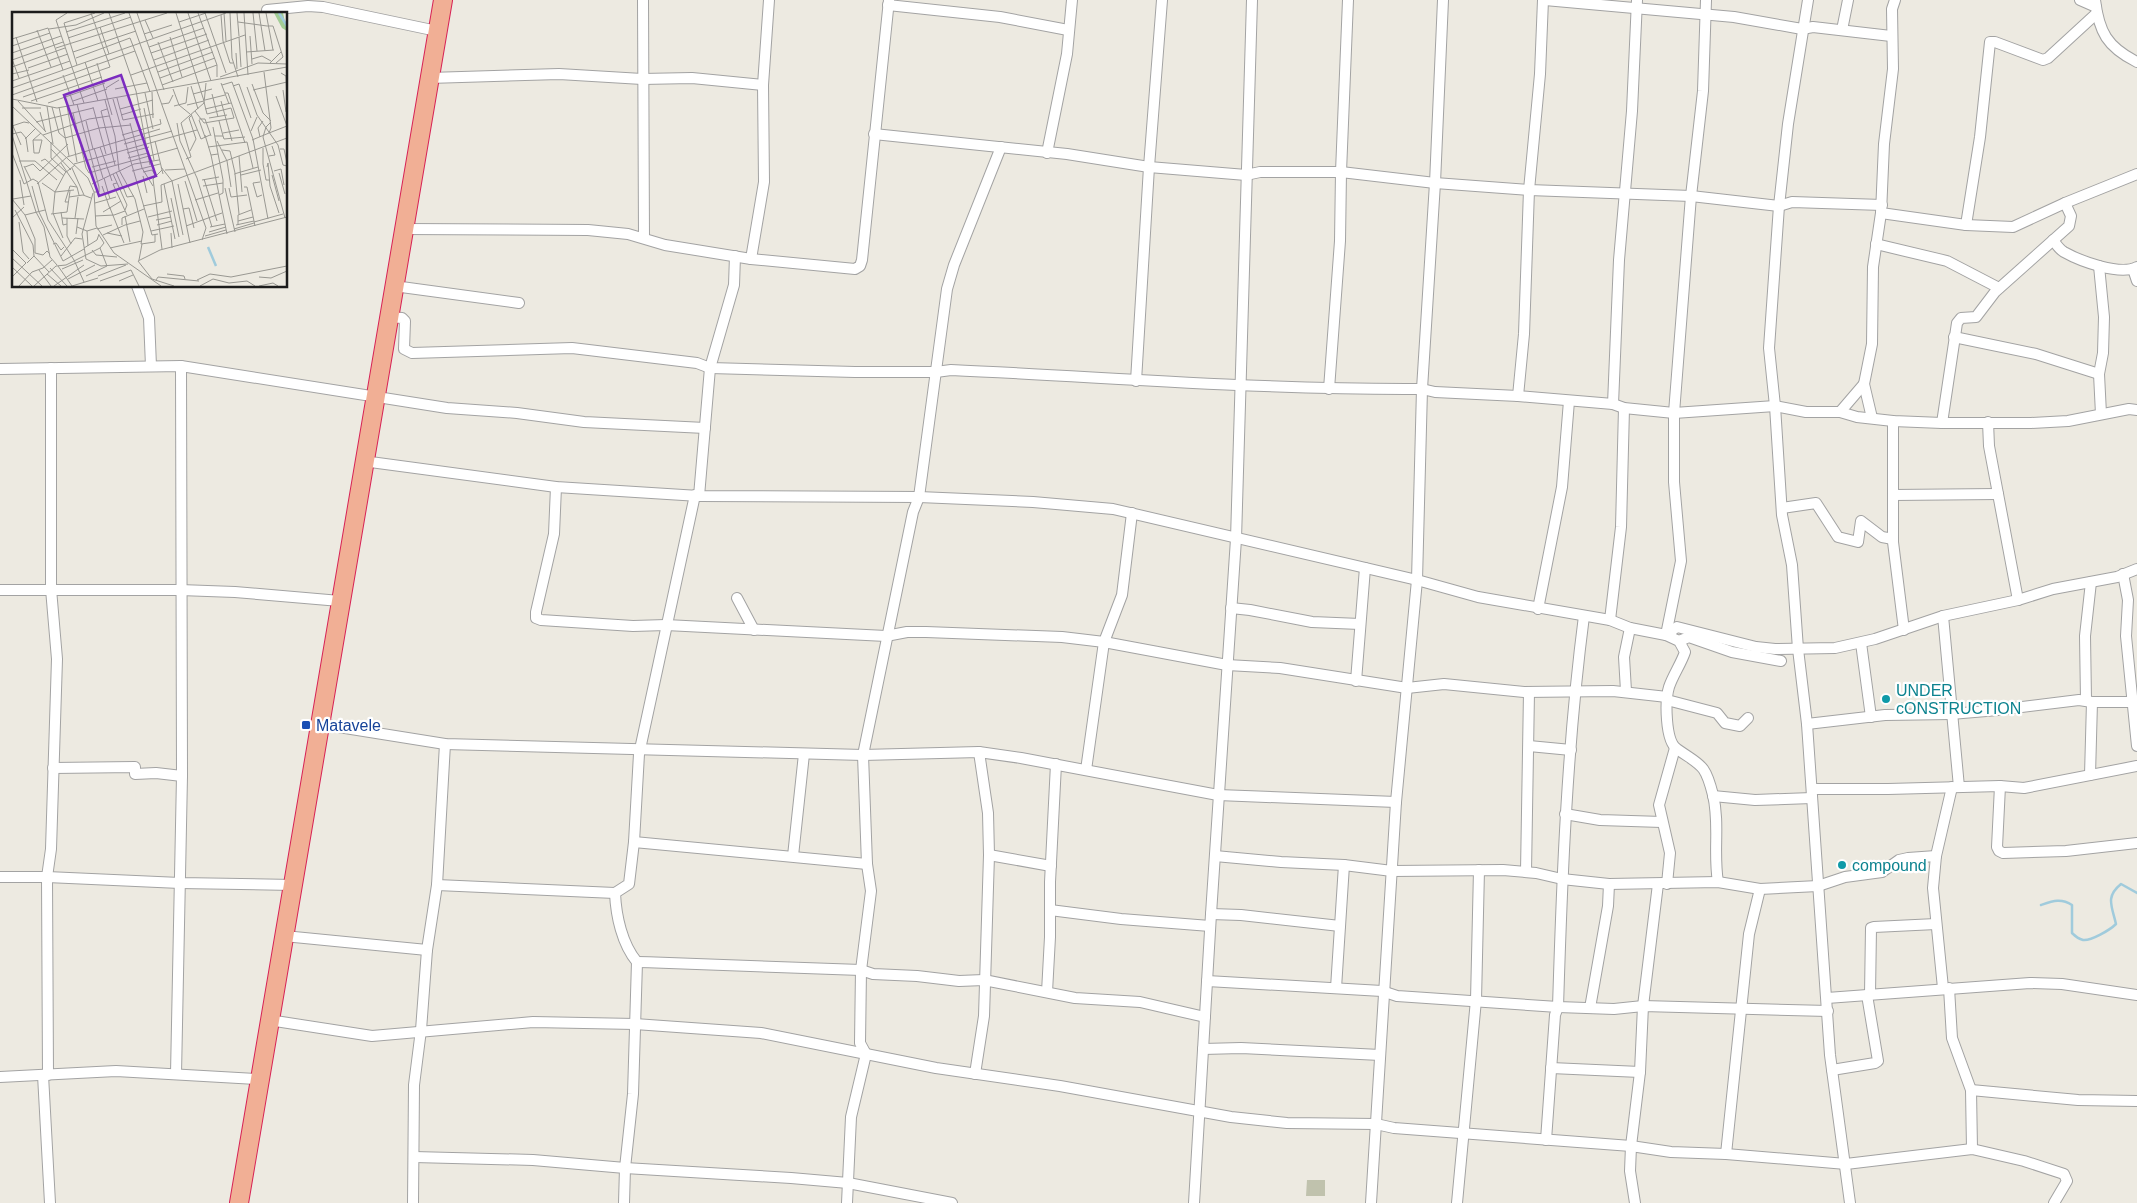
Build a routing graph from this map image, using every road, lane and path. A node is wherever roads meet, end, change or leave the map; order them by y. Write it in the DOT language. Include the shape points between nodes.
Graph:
graph roads {
  1 [pos="443,0"];
  2 [pos="643,0"];
  3 [pos="769,0"];
  4 [pos="1072,0"];
  5 [pos="1162,0"];
  6 [pos="1252,0"];
  7 [pos="1348,0"];
  8 [pos="1443,0"];
  9 [pos="1544,0"];
  10 [pos="1706,0"];
  11 [pos="1808,0"];
  12 [pos="1848,0"];
  13 [pos="1895,0"];
  14 [pos="2080,0"];
  15 [pos="888,2"];
  16 [pos="1636,4"];
  17 [pos="2096,7"];
  18 [pos="268,8"];
  19 [pos="1706,15"];
  20 [pos="1802,29"];
  21 [pos="1068,30"];
  22 [pos="1842,30"];
  23 [pos="437,32"];
  24 [pos="1891,36"];
  25 [pos="2137,62"];
  26 [pos="429,78"];
  27 [pos="642,79"];
  28 [pos="763,85"];
  29 [pos="874,134"];
  30 [pos="1001,148"];
  31 [pos="1047,153"];
  32 [pos="1149,166"];
  33 [pos="1341,172"];
  34 [pos="2137,174"];
  35 [pos="1246,175"];
  36 [pos="1435,183"];
  37 [pos="1529,190"];
  38 [pos="1623,192"];
  39 [pos="1691,196"];
  40 [pos="2065,203"];
  41 [pos="1779,206"];
  42 [pos="1881,209"];
  43 [pos="1966,225"];
  44 [pos="403,229"];
  45 [pos="644,238"];
  46 [pos="2053,240"];
  47 [pos="1876,244"];
  48 [pos="735,256"];
  49 [pos="751,259"];
  50 [pos="2099,266"];
  51 [pos="2135,268"];
  52 [pos="2137,281"];
  53 [pos="394,286"];
  54 [pos="138,288"];
  55 [pos="1999,288"];
  56 [pos="519,303"];
  57 [pos="389,317"];
  58 [pos="1954,337"];
  59 [pos="151,366"];
  60 [pos="181,366"];
  61 [pos="0,368"];
  62 [pos="51,368"];
  63 [pos="710,368"];
  64 [pos="936,372"];
  65 [pos="2099,374"];
  66 [pos="1136,381"];
  67 [pos="1864,384"];
  68 [pos="1239,386"];
  69 [pos="1422,388"];
  70 [pos="1329,389"];
  71 [pos="1518,396"];
  72 [pos="374,397"];
  73 [pos="1569,401"];
  74 [pos="1613,404"];
  75 [pos="1775,406"];
  76 [pos="1624,408"];
  77 [pos="2137,410"];
  78 [pos="1840,412"];
  79 [pos="1674,413"];
  80 [pos="2101,414"];
  81 [pos="1872,418"];
  82 [pos="1893,421"];
  83 [pos="1988,422"];
  84 [pos="1942,423"];
  85 [pos="705,428"];
  86 [pos="363,461"];
  87 [pos="556,487"];
  88 [pos="1893,494"];
  89 [pos="1998,494"];
  90 [pos="697,496"];
  91 [pos="919,497"];
  92 [pos="1782,508"];
  93 [pos="1132,513"];
  94 [pos="1893,538"];
  95 [pos="1236,539"];
  96 [pos="1365,568"];
  97 [pos="2137,569"];
  98 [pos="2123,574"];
  99 [pos="1417,580"];
  100 [pos="2091,582"];
  101 [pos="51,589"];
  102 [pos="0,590"];
  103 [pos="180,590"];
  104 [pos="737,598"];
  105 [pos="2018,600"];
  106 [pos="340,601"];
  107 [pos="1231,608"];
  108 [pos="1538,609"];
  109 [pos="1584,616"];
  110 [pos="1943,616"];
  111 [pos="1610,620"];
  112 [pos="1360,624"];
  113 [pos="666,625"];
  114 [pos="1630,628"];
  115 [pos="754,630"];
  116 [pos="1904,630"];
  117 [pos="1666,635"];
  118 [pos="886,636"];
  119 [pos="1680,641"];
  120 [pos="1104,642"];
  121 [pos="1861,643"];
  122 [pos="1798,649"];
  123 [pos="1781,661"];
  124 [pos="1227,665"];
  125 [pos="1356,681"];
  126 [pos="1407,688"];
  127 [pos="1626,691"];
  128 [pos="1529,692"];
  129 [pos="1574,693"];
  130 [pos="2134,698"];
  131 [pos="1667,699"];
  132 [pos="2089,701"];
  133 [pos="1951,714"];
  134 [pos="1871,717"];
  135 [pos="1748,718"];
  136 [pos="320,724"];
  137 [pos="1807,724"];
  138 [pos="445,744"];
  139 [pos="1529,746"];
  140 [pos="2137,746"];
  141 [pos="1675,748"];
  142 [pos="640,749"];
  143 [pos="1571,750"];
  144 [pos="979,752"];
  145 [pos="804,754"];
  146 [pos="863,755"];
  147 [pos="1056,764"];
  148 [pos="2137,766"];
  149 [pos="53,768"];
  150 [pos="1086,770"];
  151 [pos="2090,775"];
  152 [pos="182,776"];
  153 [pos="2000,786"];
  154 [pos="1955,787"];
  155 [pos="1812,793"];
  156 [pos="1218,796"];
  157 [pos="1713,796"];
  158 [pos="1396,802"];
  159 [pos="1565,814"];
  160 [pos="1662,822"];
  161 [pos="634,842"];
  162 [pos="2137,843"];
  163 [pos="794,856"];
  164 [pos="989,856"];
  165 [pos="1215,856"];
  166 [pos="1936,856"];
  167 [pos="866,864"];
  168 [pos="1344,865"];
  169 [pos="1051,866"];
  170 [pos="1479,870"];
  171 [pos="1392,871"];
  172 [pos="1526,872"];
  173 [pos="0,877"];
  174 [pos="47,877"];
  175 [pos="1562,879"];
  176 [pos="1718,882"];
  177 [pos="180,883"];
  178 [pos="1609,884"];
  179 [pos="1663,884"];
  180 [pos="293,885"];
  181 [pos="437,885"];
  182 [pos="1818,886"];
  183 [pos="1760,889"];
  184 [pos="615,893"];
  185 [pos="1050,910"];
  186 [pos="1211,914"];
  187 [pos="1936,924"];
  188 [pos="1210,926"];
  189 [pos="1340,926"];
  190 [pos="284,936"];
  191 [pos="427,950"];
  192 [pos="637,962"];
  193 [pos="861,970"];
  194 [pos="984,980"];
  195 [pos="1207,981"];
  196 [pos="1336,988"];
  197 [pos="1946,988"];
  198 [pos="1382,991"];
  199 [pos="1047,992"];
  200 [pos="1869,994"];
  201 [pos="2137,995"];
  202 [pos="1827,998"];
  203 [pos="1476,1000"];
  204 [pos="1642,1006"];
  205 [pos="1558,1007"];
  206 [pos="1590,1008"];
  207 [pos="1740,1010"];
  208 [pos="1828,1011"];
  209 [pos="1205,1018"];
  210 [pos="269,1020"];
  211 [pos="635,1024"];
  212 [pos="421,1030"];
  213 [pos="1203,1049"];
  214 [pos="866,1054"];
  215 [pos="1380,1055"];
  216 [pos="1552,1068"];
  217 [pos="1832,1070"];
  218 [pos="1640,1072"];
  219 [pos="176,1074"];
  220 [pos="975,1074"];
  221 [pos="45,1075"];
  222 [pos="0,1077"];
  223 [pos="258,1079"];
  224 [pos="1971,1090"];
  225 [pos="2137,1101"];
  226 [pos="1200,1110"];
  227 [pos="1376,1124"];
  228 [pos="1464,1133"];
  229 [pos="1546,1140"];
  230 [pos="1631,1146"];
  231 [pos="1972,1149"];
  232 [pos="1726,1154"];
  233 [pos="414,1157"];
  234 [pos="1846,1164"];
  235 [pos="625,1168"];
  236 [pos="848,1183"];
  237 [pos="1852,1201"];
  238 [pos="50,1203"];
  239 [pos="239,1203"];
  240 [pos="413,1203"];
  241 [pos="624,1203"];
  242 [pos="848,1203"];
  243 [pos="952,1203"];
  244 [pos="1194,1203"];
  245 [pos="1371,1203"];
  246 [pos="1458,1203"];
  247 [pos="1635,1203"];
  248 [pos="2054,1203"];
  1 -- 23 [label="highway"];
  2 -- 27 [label="street"];
  3 -- 28 [label="street"];
  4 -- 21 [label="street"];
  5 -- 32 [label="street"];
  6 -- 35 [label="street"];
  7 -- 33 [label="street"];
  8 -- 36 [label="street"];
  9 -- 16 [label="street"];
  9 -- 37 [label="street"];
  10 -- 19 [label="street"];
  11 -- 20 [label="street"];
  12 -- 22 [label="street"];
  13 -- 24 [label="street"];
  14 -- 17 [label="street"];
  15 -- 21 [label="street"];
  15 -- 29 [label="street"];
  16 -- 19 [label="street"];
  16 -- 38 [label="street" via="1632,111"];
  17 -- 25 [label="street" via="2103,34"];
  17 -- 43 [label="street" via="2048,58 2042,60 1990,42"];
  18 -- 23 [label="street" via="323,7"];
  19 -- 20 [label="street"];
  19 -- 39 [label="street" via="1703,91"];
  20 -- 22 [label="street"];
  20 -- 41 [label="street"];
  21 -- 31 [label="street" via="1067,54"];
  22 -- 24 [label="street"];
  23 -- 26 [label="highway"];
  24 -- 42 [label="street" via="1893,68 1884,144"];
  26 -- 27 [label="street" via="559,74"];
  26 -- 44 [label="highway"];
  27 -- 28 [label="street" via="692,78"];
  27 -- 45 [label="street"];
  28 -- 49 [label="street" via="764,182"];
  29 -- 30 [label="street"];
  29 -- 49 [label="street" via="860,266 855,269"];
  30 -- 31 [label="street"];
  30 -- 64 [label="street" via="947,289"];
  31 -- 32 [label="street"];
  32 -- 35 [label="street"];
  32 -- 66 [label="street"];
  33 -- 35 [label="street" via="1260,172"];
  33 -- 36 [label="street"];
  33 -- 70 [label="street" via="1340,241"];
  34 -- 40 [label="street"];
  35 -- 68 [label="street"];
  36 -- 37 [label="street"];
  36 -- 69 [label="street"];
  37 -- 38 [label="street"];
  37 -- 71 [label="street" via="1525,313"];
  38 -- 39 [label="street"];
  38 -- 74 [label="street"];
  39 -- 41 [label="street"];
  39 -- 79 [label="street"];
  40 -- 43 [label="street" via="2013,227"];
  40 -- 46 [label="street" via="2071,221"];
  41 -- 42 [label="street" via="1792,202"];
  41 -- 75 [label="street" via="1769,334"];
  42 -- 43 [label="street"];
  42 -- 47 [label="street"];
  44 -- 45 [label="street" via="588,230"];
  44 -- 53 [label="highway"];
  45 -- 48 [label="street" via="665,245"];
  46 -- 50 [label="street" via="2064,252"];
  46 -- 55 [label="street"];
  47 -- 55 [label="street" via="1948,261"];
  47 -- 67 [label="street" via="1872,344"];
  48 -- 49 [label="street"];
  48 -- 63 [label="street" via="734,285"];
  50 -- 51 [label="street" via="2123,270"];
  50 -- 65 [label="street" via="2104,317"];
  51 -- 52 [label="street"];
  53 -- 56 [label="street"];
  53 -- 57 [label="highway"];
  54 -- 59 [label="street" via="149,318"];
  55 -- 58 [label="street" via="1976,317 1961,318"];
  57 -- 63 [label="street" via="405,321 404,349 412,353 572,348 697,363"];
  57 -- 72 [label="highway"];
  58 -- 65 [label="street" via="2036,354"];
  58 -- 84 [label="street"];
  59 -- 60 [label="street"];
  59 -- 62 [label="street"];
  60 -- 72 [label="street"];
  60 -- 103 [label="street"];
  61 -- 62 [label="street"];
  62 -- 101 [label="street"];
  63 -- 64 [label="street"];
  63 -- 85 [label="street"];
  64 -- 66 [label="street" via="951,370"];
  64 -- 91 [label="street"];
  65 -- 80 [label="street"];
  66 -- 68 [label="street"];
  67 -- 78 [label="street"];
  67 -- 81 [label="street"];
  68 -- 70 [label="street"];
  68 -- 95 [label="street"];
  69 -- 70 [label="street"];
  69 -- 71 [label="street" via="1435,392"];
  69 -- 99 [label="street"];
  71 -- 73 [label="street"];
  72 -- 85 [label="street" via="584,422"];
  72 -- 86 [label="highway"];
  73 -- 74 [label="street"];
  73 -- 108 [label="street" via="1562,487"];
  74 -- 76 [label="street"];
  75 -- 78 [label="street" via="1806,412"];
  75 -- 79 [label="street"];
  75 -- 92 [label="street"];
  76 -- 79 [label="street"];
  76 -- 111 [label="street" via="1621,527"];
  77 -- 80 [label="street"];
  78 -- 81 [label="street"];
  79 -- 117 [label="street" via="1674,482 1681,561"];
  80 -- 83 [label="street" via="2031,423"];
  81 -- 82 [label="street"];
  82 -- 84 [label="street"];
  82 -- 88 [label="street"];
  83 -- 84 [label="street"];
  83 -- 89 [label="street"];
  85 -- 90 [label="street"];
  86 -- 87 [label="street"];
  86 -- 106 [label="highway"];
  87 -- 90 [label="street"];
  87 -- 113 [label="street" via="554,534 536,618 633,626"];
  88 -- 89 [label="street"];
  88 -- 94 [label="street"];
  89 -- 105 [label="street"];
  90 -- 91 [label="street"];
  90 -- 113 [label="street"];
  91 -- 93 [label="street" via="1113,508"];
  91 -- 118 [label="street"];
  92 -- 94 [label="street" via="1816,503 1838,537 1858,542 1861,520 1882,537"];
  92 -- 122 [label="street" via="1792,565"];
  93 -- 95 [label="street"];
  93 -- 120 [label="street" via="1122,595"];
  94 -- 116 [label="street"];
  95 -- 96 [label="street"];
  95 -- 107 [label="street"];
  96 -- 99 [label="street"];
  96 -- 112 [label="street"];
  97 -- 98 [label="street"];
  98 -- 100 [label="street"];
  98 -- 130 [label="street" via="2128,600 2126,636"];
  99 -- 108 [label="street" via="1456,592"];
  99 -- 126 [label="street"];
  100 -- 105 [label="street"];
  100 -- 132 [label="street" via="2085,636"];
  101 -- 102 [label="street"];
  101 -- 103 [label="street"];
  101 -- 149 [label="street" via="57,659"];
  103 -- 106 [label="street"];
  103 -- 152 [label="street"];
  104 -- 115 [label="street"];
  105 -- 110 [label="street"];
  106 -- 136 [label="highway"];
  107 -- 112 [label="street" via="1312,622"];
  107 -- 124 [label="street"];
  108 -- 109 [label="street"];
  109 -- 111 [label="street"];
  109 -- 129 [label="street"];
  110 -- 116 [label="street"];
  110 -- 133 [label="street"];
  111 -- 114 [label="street"];
  112 -- 125 [label="street"];
  113 -- 115 [label="street"];
  113 -- 142 [label="street"];
  114 -- 117 [label="street"];
  114 -- 127 [label="street" via="1624,656"];
  115 -- 118 [label="street"];
  116 -- 121 [label="street"];
  117 -- 119 [label="street"];
  117 -- 122 [label="street" via="1677,627 1756,647"];
  118 -- 120 [label="street" via="926,632 1062,637"];
  118 -- 146 [label="street"];
  119 -- 123 [label="street" via="1689,637 1732,652"];
  119 -- 131 [label="street" via="1685,652"];
  120 -- 124 [label="street"];
  120 -- 150 [label="street"];
  121 -- 122 [label="street" via="1835,648"];
  121 -- 134 [label="street"];
  122 -- 137 [label="street"];
  124 -- 125 [label="street" via="1280,668"];
  124 -- 156 [label="street"];
  125 -- 126 [label="street"];
  126 -- 128 [label="street" via="1444,684"];
  126 -- 158 [label="street"];
  127 -- 129 [label="street"];
  127 -- 131 [label="street"];
  128 -- 129 [label="street"];
  128 -- 139 [label="street"];
  129 -- 143 [label="street"];
  130 -- 132 [label="street"];
  130 -- 140 [label="street"];
  131 -- 135 [label="street" via="1717,713 1726,723 1740,726"];
  131 -- 141 [label="street" via="1668,735"];
  132 -- 133 [label="street"];
  132 -- 151 [label="street"];
  133 -- 134 [label="street"];
  133 -- 154 [label="street"];
  134 -- 137 [label="street"];
  136 -- 138 [label="street"];
  136 -- 180 [label="highway"];
  137 -- 155 [label="street"];
  138 -- 142 [label="street"];
  138 -- 181 [label="street"];
  139 -- 143 [label="street"];
  139 -- 172 [label="street"];
  141 -- 157 [label="street" via="1700,764 1706,772"];
  141 -- 160 [label="street" via="1659,805"];
  142 -- 145 [label="street"];
  142 -- 161 [label="street"];
  143 -- 159 [label="street"];
  144 -- 146 [label="street"];
  144 -- 147 [label="street"];
  144 -- 164 [label="street" via="988,813"];
  145 -- 146 [label="street"];
  145 -- 163 [label="street"];
  146 -- 167 [label="street"];
  147 -- 150 [label="street"];
  147 -- 169 [label="street"];
  148 -- 151 [label="street"];
  149 -- 152 [label="street" via="136,767 136,774"];
  149 -- 174 [label="street"];
  150 -- 156 [label="street"];
  151 -- 153 [label="street" via="2024,788"];
  152 -- 177 [label="street"];
  153 -- 154 [label="street"];
  153 -- 162 [label="street" via="1998,851 2066,851"];
  154 -- 155 [label="street"];
  154 -- 166 [label="street"];
  155 -- 157 [label="street" via="1755,800"];
  155 -- 182 [label="street"];
  156 -- 158 [label="street"];
  156 -- 165 [label="street"];
  157 -- 176 [label="street"];
  158 -- 171 [label="street"];
  159 -- 160 [label="street" via="1600,820"];
  159 -- 175 [label="street"];
  160 -- 179 [label="street" via="1670,853"];
  161 -- 163 [label="street"];
  161 -- 184 [label="street" via="629,884"];
  163 -- 167 [label="street"];
  164 -- 169 [label="street"];
  164 -- 194 [label="street"];
  165 -- 168 [label="street"];
  165 -- 186 [label="street"];
  166 -- 182 [label="street" via="1899,860 1882,872 1845,876"];
  166 -- 187 [label="street" via="1933,888"];
  167 -- 193 [label="street" via="872,891"];
  168 -- 171 [label="street"];
  168 -- 189 [label="street"];
  169 -- 185 [label="street"];
  170 -- 171 [label="street"];
  170 -- 172 [label="street"];
  170 -- 203 [label="street"];
  171 -- 198 [label="street"];
  172 -- 175 [label="street"];
  173 -- 174 [label="street"];
  174 -- 177 [label="street"];
  174 -- 221 [label="street"];
  175 -- 178 [label="street"];
  175 -- 205 [label="street"];
  176 -- 179 [label="street"];
  176 -- 183 [label="street"];
  177 -- 180 [label="street"];
  177 -- 219 [label="street"];
  178 -- 179 [label="street"];
  178 -- 206 [label="street"];
  179 -- 204 [label="street"];
  180 -- 190 [label="highway"];
  181 -- 184 [label="street"];
  181 -- 191 [label="street"];
  182 -- 183 [label="street"];
  182 -- 202 [label="street"];
  183 -- 207 [label="street" via="1749,934"];
  184 -- 192 [label="street" via="619,922"];
  185 -- 188 [label="street"];
  185 -- 199 [label="street"];
  186 -- 188 [label="street"];
  186 -- 189 [label="street"];
  187 -- 197 [label="street"];
  187 -- 200 [label="street" via="1871,928"];
  188 -- 195 [label="street"];
  189 -- 196 [label="street"];
  190 -- 191 [label="street"];
  190 -- 210 [label="highway"];
  191 -- 212 [label="street"];
  192 -- 193 [label="street"];
  192 -- 211 [label="street"];
  193 -- 194 [label="street" via="873,974 959,981"];
  193 -- 214 [label="street" via="860,1043"];
  194 -- 199 [label="street"];
  194 -- 220 [label="street" via="984,1016"];
  195 -- 196 [label="street"];
  195 -- 209 [label="street"];
  196 -- 198 [label="street"];
  197 -- 200 [label="street"];
  197 -- 201 [label="street" via="2062,984"];
  197 -- 224 [label="street" via="1952,1038"];
  198 -- 203 [label="street" via="1397,996"];
  198 -- 215 [label="street"];
  199 -- 209 [label="street" via="1075,998 1140,1002"];
  200 -- 202 [label="street"];
  200 -- 217 [label="street" via="1878,1061"];
  202 -- 208 [label="street"];
  203 -- 205 [label="street"];
  203 -- 228 [label="street"];
  204 -- 206 [label="street"];
  204 -- 207 [label="street"];
  204 -- 218 [label="street"];
  205 -- 206 [label="street"];
  205 -- 216 [label="street"];
  207 -- 208 [label="street"];
  207 -- 232 [label="street"];
  208 -- 217 [label="street"];
  209 -- 213 [label="street"];
  210 -- 212 [label="street" via="372,1036"];
  210 -- 223 [label="highway"];
  211 -- 212 [label="street" via="533,1022"];
  211 -- 214 [label="street" via="761,1033"];
  211 -- 235 [label="street"];
  212 -- 233 [label="street" via="414,1085"];
  213 -- 215 [label="street"];
  213 -- 226 [label="street"];
  214 -- 220 [label="street"];
  214 -- 236 [label="street" via="851,1117"];
  215 -- 227 [label="street"];
  216 -- 218 [label="street"];
  216 -- 229 [label="street"];
  217 -- 234 [label="street"];
  218 -- 230 [label="street"];
  219 -- 221 [label="street" via="116,1071"];
  219 -- 223 [label="street"];
  220 -- 226 [label="street"];
  221 -- 222 [label="street"];
  221 -- 238 [label="street"];
  223 -- 239 [label="highway"];
  224 -- 225 [label="street" via="2078,1100"];
  224 -- 231 [label="street"];
  226 -- 227 [label="street" via="1270,1122"];
  226 -- 244 [label="street"];
  227 -- 228 [label="street"];
  227 -- 245 [label="street"];
  228 -- 229 [label="street"];
  228 -- 246 [label="street"];
  229 -- 230 [label="street"];
  230 -- 232 [label="street" via="1671,1152"];
  230 -- 247 [label="street" via="1630,1171"];
  231 -- 234 [label="street"];
  231 -- 248 [label="street" via="2064,1174 2067,1180"];
  232 -- 234 [label="street"];
  233 -- 235 [label="street" via="533,1160"];
  233 -- 240 [label="street"];
  234 -- 237 [label="street"];
  235 -- 236 [label="street"];
  235 -- 241 [label="street"];
  236 -- 242 [label="street"];
  236 -- 243 [label="street"];
}
